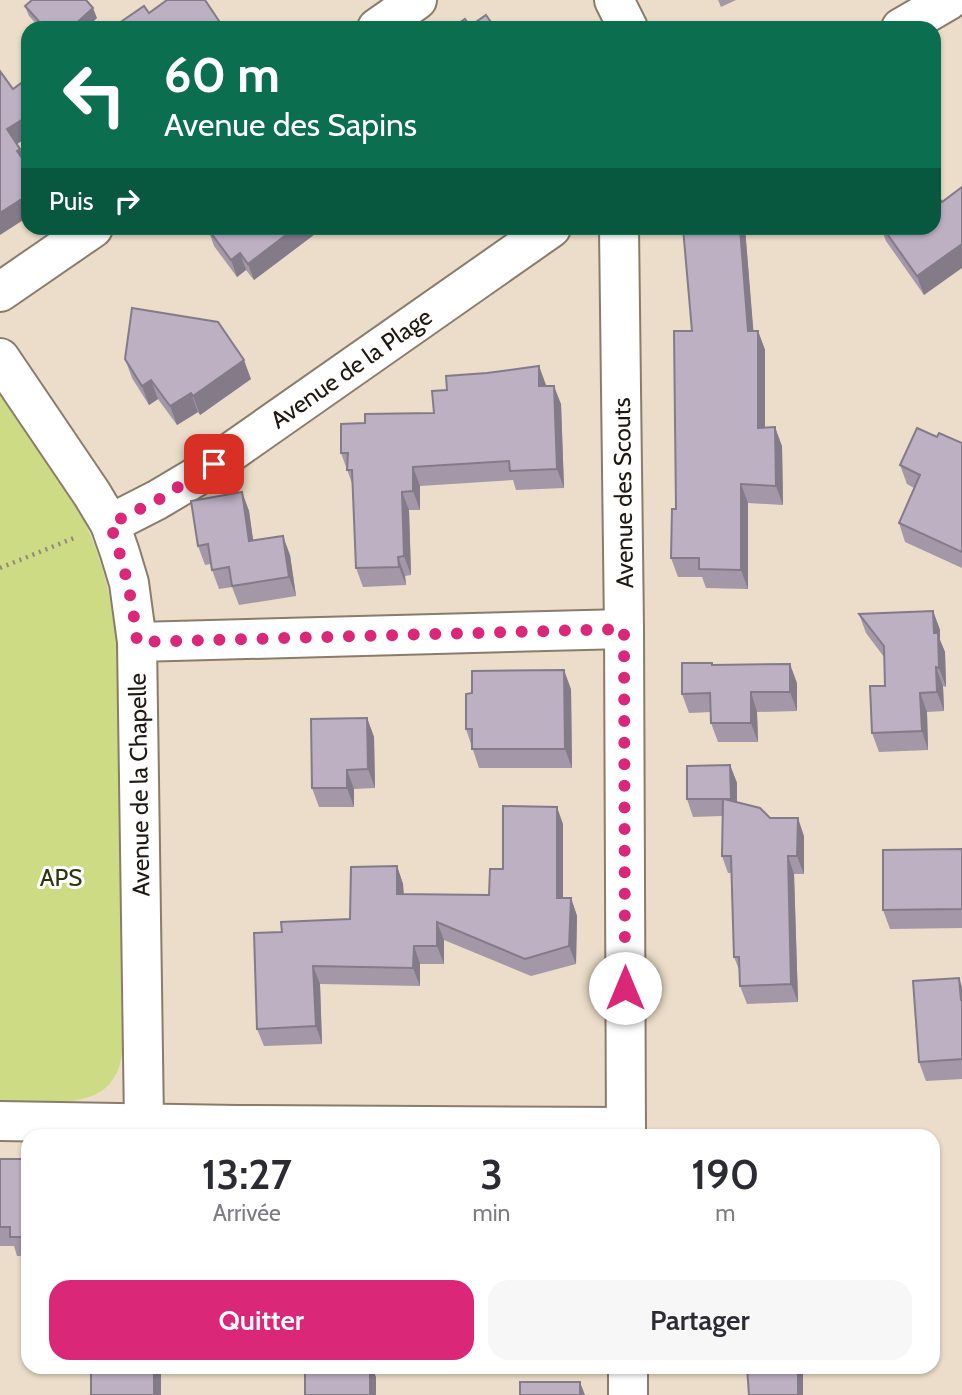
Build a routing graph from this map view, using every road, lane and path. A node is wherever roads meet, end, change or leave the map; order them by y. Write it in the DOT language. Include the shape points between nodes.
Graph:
graph roads {
  1 [pos="417,0"];
  2 [pos="614,0"];
  3 [pos="949,0"];
  4 [pos="387,21"];
  5 [pos="624,21"];
  6 [pos="913,21"];
  7 [pos="83,235"];
  8 [pos="541,235"];
  9 [pos="620,235"];
  10 [pos="0,292"];
  11 [pos="0,358"];
  12 [pos="110,524"];
  13 [pos="0,568"];
  14 [pos="624,629"];
  15 [pos="137,642"];
  16 [pos="0,1121"];
  17 [pos="144,1124"];
  18 [pos="488,1129"];
  19 [pos="626,1129"];
  20 [pos="628,1374"];
  21 [pos="628,1395"];
  1 -- 4 [label="street"];
  2 -- 5 [label="street"];
  3 -- 6 [label="street"];
  7 -- 10 [label="street"];
  8 -- 12 [label="street, Avenue de la Plage" via="194,478"];
  9 -- 14 [label="street, Avenue des Scouts"];
  11 -- 12 [label="street, Avenue de la Chapelle"];
  12 -- 13 [label="path"];
  12 -- 15 [label="street, Avenue de la Chapelle" via="129,583"];
  14 -- 15 [label="street"];
  14 -- 19 [label="street, Avenue des Scouts"];
  15 -- 17 [label="street, Avenue de la Chapelle"];
  16 -- 17 [label="street"];
  17 -- 18 [label="street"];
  20 -- 21 [label="street"];
}
